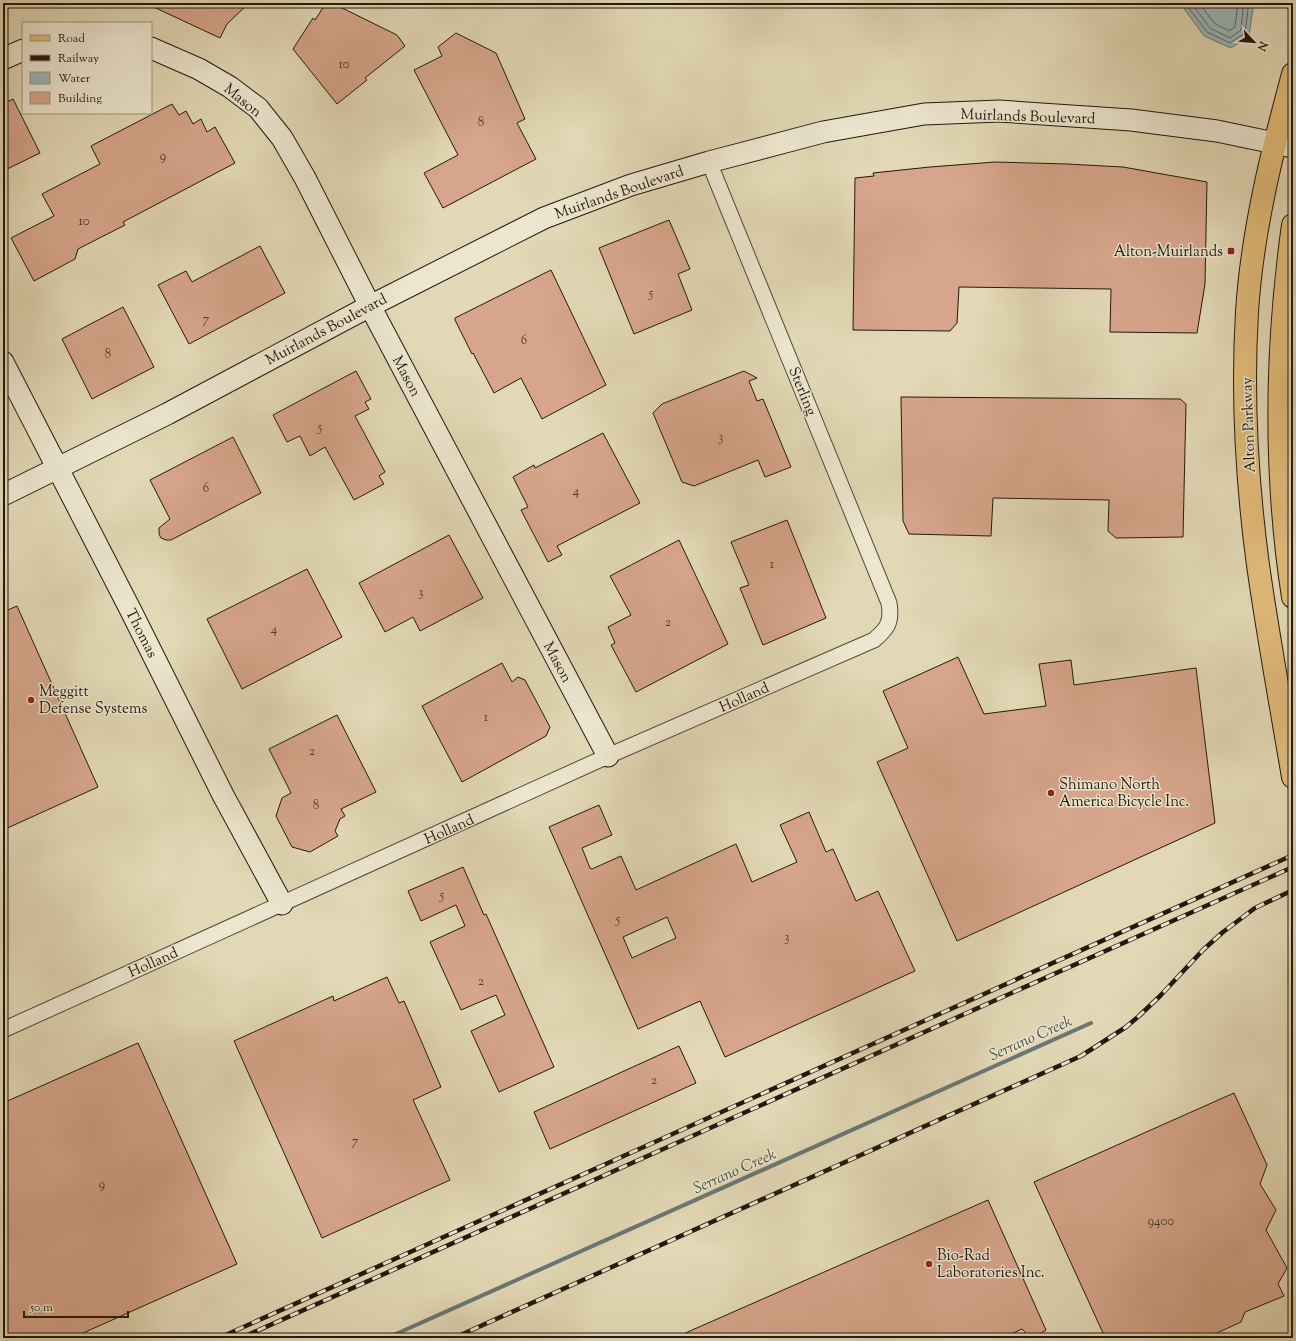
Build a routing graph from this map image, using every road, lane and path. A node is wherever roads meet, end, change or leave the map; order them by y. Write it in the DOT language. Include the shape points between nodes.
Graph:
graph roads {
  1 [pos="152,48"];
  2 [pos="22,50"];
  3 [pos="3,59"];
  4 [pos="1293,74"];
  5 [pos="1284,146"];
  6 [pos="709,162"];
  7 [pos="1293,225"];
  8 [pos="1291,250"];
  9 [pos="370,306"];
  10 [pos="3,362"];
  11 [pos="57,468"];
  12 [pos="3,495"];
  13 [pos="1293,597"];
  14 [pos="889,622"];
  15 [pos="608,756"];
  16 [pos="1293,776"];
  17 [pos="282,904"];
  18 [pos="3,1030"];
  1 -- 9 [label="street, Mason" via="200,69 258,108 282,138 301,170"];
  2 -- 3 [label="street"];
  4 -- 5 [label="main road, Alton Parkway"];
  5 -- 6 [label="street, Muirlands Boulevard" via="1217,131 1131,120 992,112 924,114 823,132"];
  5 -- 16 [label="main road, Alton Parkway" via="1266,186 1251,275 1247,313 1246,402 1256,551"];
  6 -- 9 [label="street, Muirlands Boulevard" via="631,185 544,218"];
  6 -- 14 [label="street, Sterling" via="889,603"];
  7 -- 8 [label="main road"];
  8 -- 13 [label="main road" via="1281,334 1280,447"];
  9 -- 11 [label="street, Muirlands Boulevard" via="167,414"];
  9 -- 15 [label="street, Mason"];
  10 -- 11 [label="street, Thomas"];
  11 -- 12 [label="street, Muirlands Boulevard"];
  11 -- 17 [label="street, Thomas" via="223,795"];
  14 -- 15 [label="street, Holland" via="874,640"];
  15 -- 17 [label="street, Holland"];
  17 -- 18 [label="street, Holland"];
}
